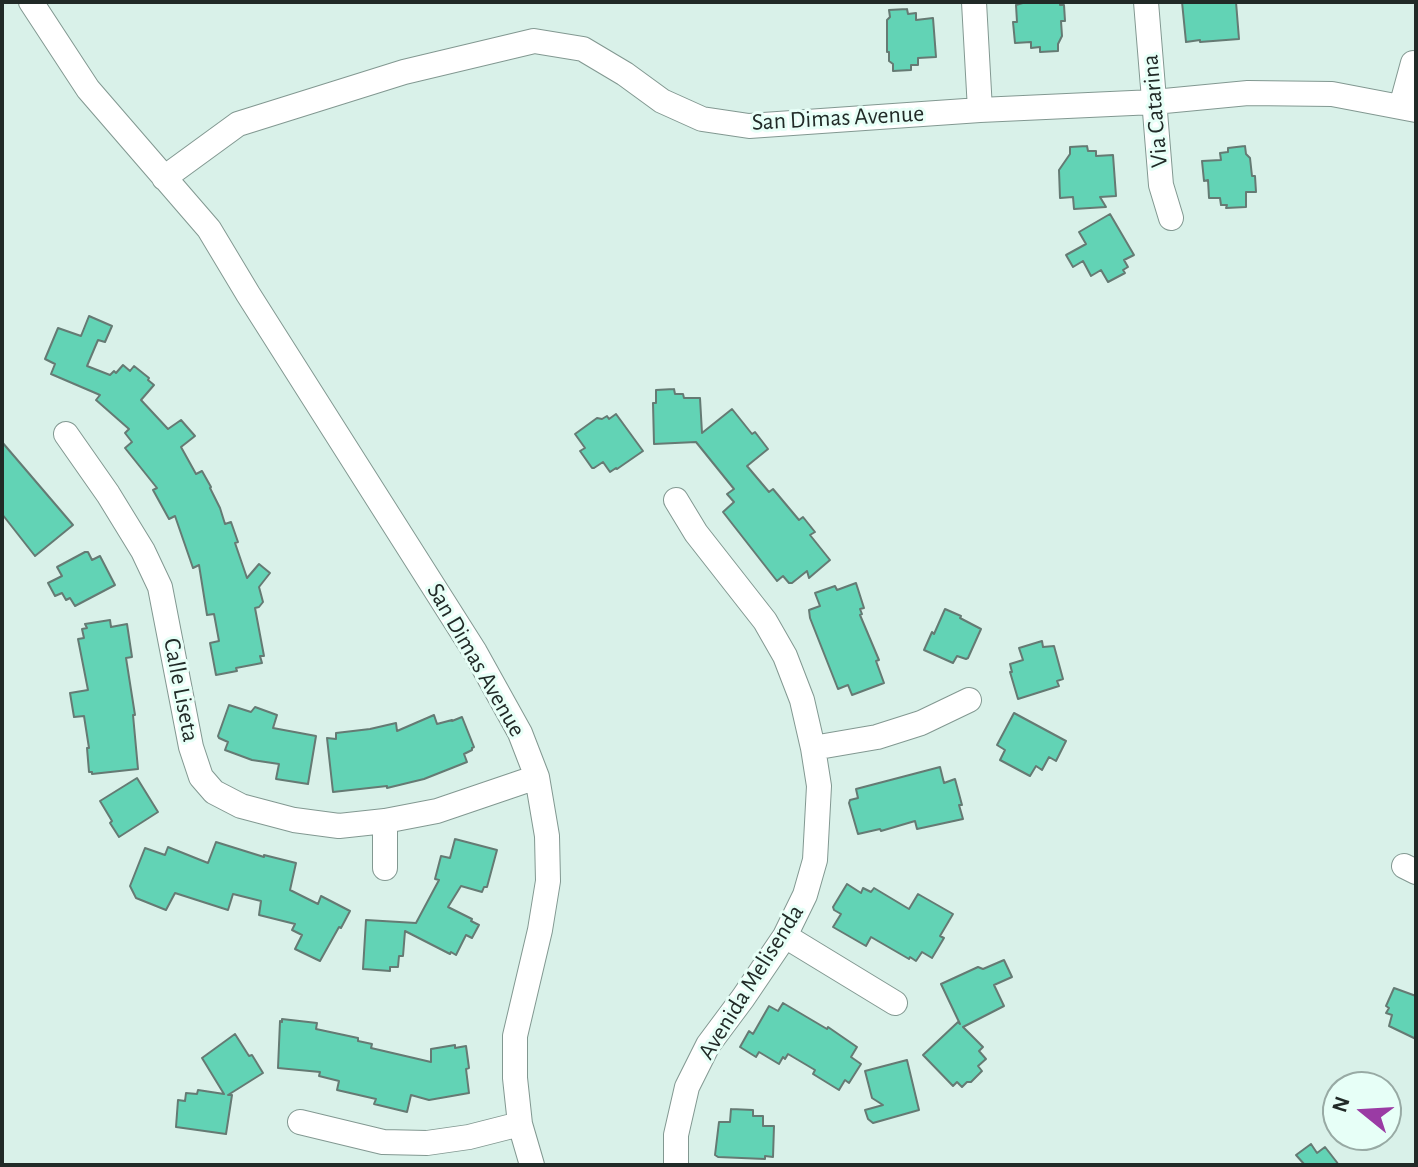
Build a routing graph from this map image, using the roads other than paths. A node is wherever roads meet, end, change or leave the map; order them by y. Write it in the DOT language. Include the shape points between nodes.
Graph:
graph roads {
  1 [pos="31,2"];
  2 [pos="974,2"];
  3 [pos="1146,2"];
  4 [pos="1413,63"];
  5 [pos="1154,102"];
  6 [pos="1408,108"];
  7 [pos="980,110"];
  8 [pos="164,178"];
  9 [pos="1171,218"];
  10 [pos="66,434"];
  11 [pos="676,500"];
  12 [pos="969,700"];
  13 [pos="813,748"];
  14 [pos="537,777"];
  15 [pos="385,821"];
  16 [pos="385,868"];
  17 [pos="785,936"];
  18 [pos="895,1003"];
  19 [pos="300,1122"];
  20 [pos="520,1124"];
  21 [pos="532,1165"];
  22 [pos="676,1165"];
  1 -- 8 [label="street, San Dimas Avenue" via="88,89"];
  2 -- 7 [label="street"];
  3 -- 5 [label="street, Via Catarina"];
  4 -- 6 [label="street"];
  5 -- 6 [label="street, San Dimas Avenue" via="1248,93 1332,94"];
  5 -- 7 [label="street, San Dimas Avenue"];
  5 -- 9 [label="street, Via Catarina" via="1161,185"];
  7 -- 8 [label="street, San Dimas Avenue" via="749,126 702,119 662,101 583,49 534,41 404,72 238,124"];
  8 -- 14 [label="street, San Dimas Avenue" via="209,229 475,652 520,733"];
  10 -- 15 [label="street, Calle Liseta" via="108,494 160,587 191,747 207,785 241,806 294,820 339,826"];
  11 -- 13 [label="street, Avenida Melisenda" via="779,644 802,700"];
  12 -- 13 [label="street" via="877,737"];
  13 -- 17 [label="street, Avenida Melisenda" via="819,786 815,860"];
  14 -- 15 [label="street, Calle Liseta" via="437,811"];
  14 -- 20 [label="street, San Dimas Avenue" via="548,881 515,1036"];
  15 -- 16 [label="street"];
  17 -- 18 [label="street"];
  17 -- 22 [label="street, Avenida Melisenda" via="708,1045 687,1087 676,1135"];
  19 -- 20 [label="street" via="383,1142 427,1143"];
  20 -- 21 [label="street, San Dimas Avenue"];
}
